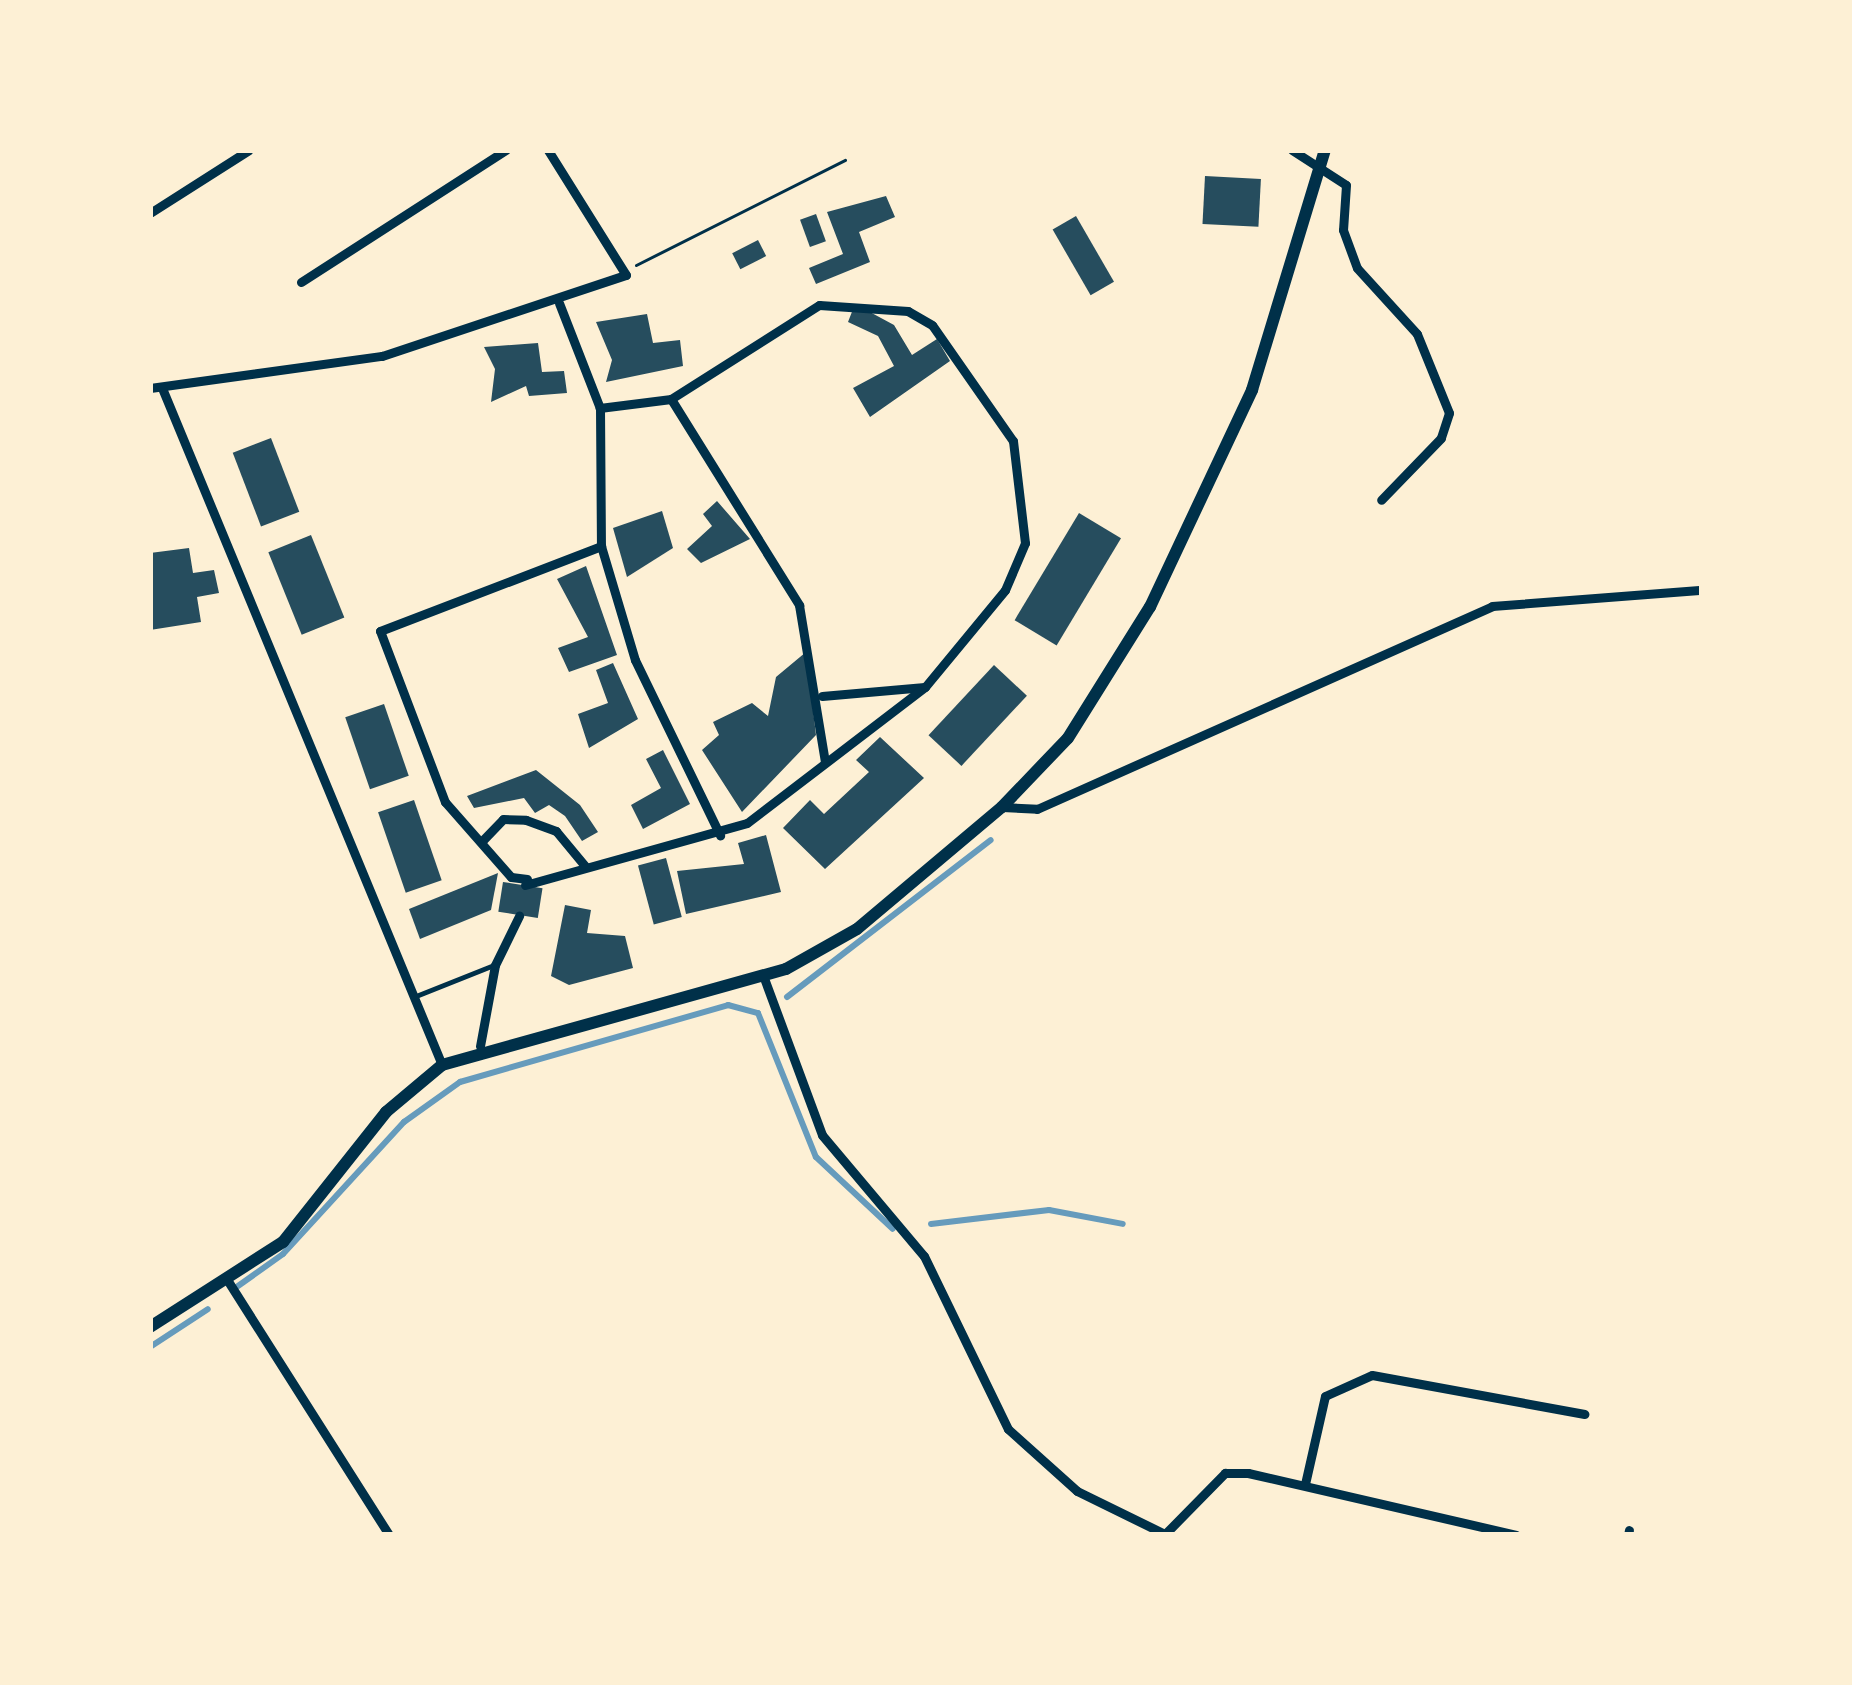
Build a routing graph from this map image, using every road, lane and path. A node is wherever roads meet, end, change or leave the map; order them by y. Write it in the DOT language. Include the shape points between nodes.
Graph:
graph roads {
  1 [pos="247,150"];
  2 [pos="506,150"];
  3 [pos="548,150"];
  4 [pos="1292,150"];
  5 [pos="1324,155"];
  6 [pos="845,160"];
  7 [pos="150,213"];
  8 [pos="626,274"];
  9 [pos="301,282"];
  10 [pos="559,303"];
  11 [pos="156,388"];
  12 [pos="671,399"];
  13 [pos="600,408"];
  14 [pos="1381,500"];
  15 [pos="601,546"];
  16 [pos="1702,590"];
  17 [pos="926,687"];
  18 [pos="822,696"];
  19 [pos="825,762"];
  20 [pos="1002,807"];
  21 [pos="720,835"];
  22 [pos="482,841"];
  23 [pos="585,866"];
  24 [pos="520,916"];
  25 [pos="495,965"];
  26 [pos="764,978"];
  27 [pos="416,996"];
  28 [pos="480,1046"];
  29 [pos="442,1065"];
  30 [pos="226,1278"];
  31 [pos="150,1327"];
  32 [pos="1584,1414"];
  33 [pos="1305,1484"];
  34 [pos="389,1535"];
  35 [pos="1166,1535"];
  36 [pos="1516,1535"];
  1 -- 7 [label="street"];
  2 -- 9 [label="street"];
  3 -- 8 [label="street"];
  4 -- 5 [label="street"];
  5 -- 14 [label="street" via="1346,184 1343,230 1357,268 1418,334 1449,413 1441,438"];
  5 -- 20 [label="street" via="1252,390 1150,608 1068,738"];
  6 -- 8 [label="path" via="647,253"];
  8 -- 10 [label="street"];
  10 -- 11 [label="street" via="382,356"];
  10 -- 13 [label="street"];
  11 -- 27 [label="street"];
  12 -- 13 [label="street"];
  12 -- 17 [label="street" via="819,305 847,299 932,325 1013,441 1025,544 1005,590"];
  12 -- 18 [label="street" via="709,473 776,557"];
  13 -- 15 [label="street"];
  15 -- 21 [label="street" via="635,660"];
  15 -- 22 [label="street" via="380,631 445,802"];
  16 -- 20 [label="street" via="1492,605 1037,809"];
  17 -- 18 [label="street"];
  17 -- 19 [label="street"];
  18 -- 19 [label="street"];
  19 -- 21 [label="street"];
  20 -- 26 [label="street" via="857,929"];
  21 -- 23 [label="street"];
  22 -- 23 [label="street" via="512,878 526,882"];
  22 -- 23 [label="street" via="503,819 526,820 556,831"];
  24 -- 25 [label="street"];
  25 -- 27 [label="lane"];
  25 -- 28 [label="street"];
  26 -- 28 [label="street"];
  26 -- 35 [label="street" via="822,1135 924,1256 1007,1429 1077,1490"];
  27 -- 29 [label="street"];
  28 -- 29 [label="street"];
  29 -- 30 [label="street" via="386,1112 283,1242"];
  30 -- 31 [label="street"];
  30 -- 34 [label="street"];
  32 -- 33 [label="street" via="1372,1375 1325,1396"];
  33 -- 35 [label="street" via="1225,1474"];
  33 -- 36 [label="street"];
}
